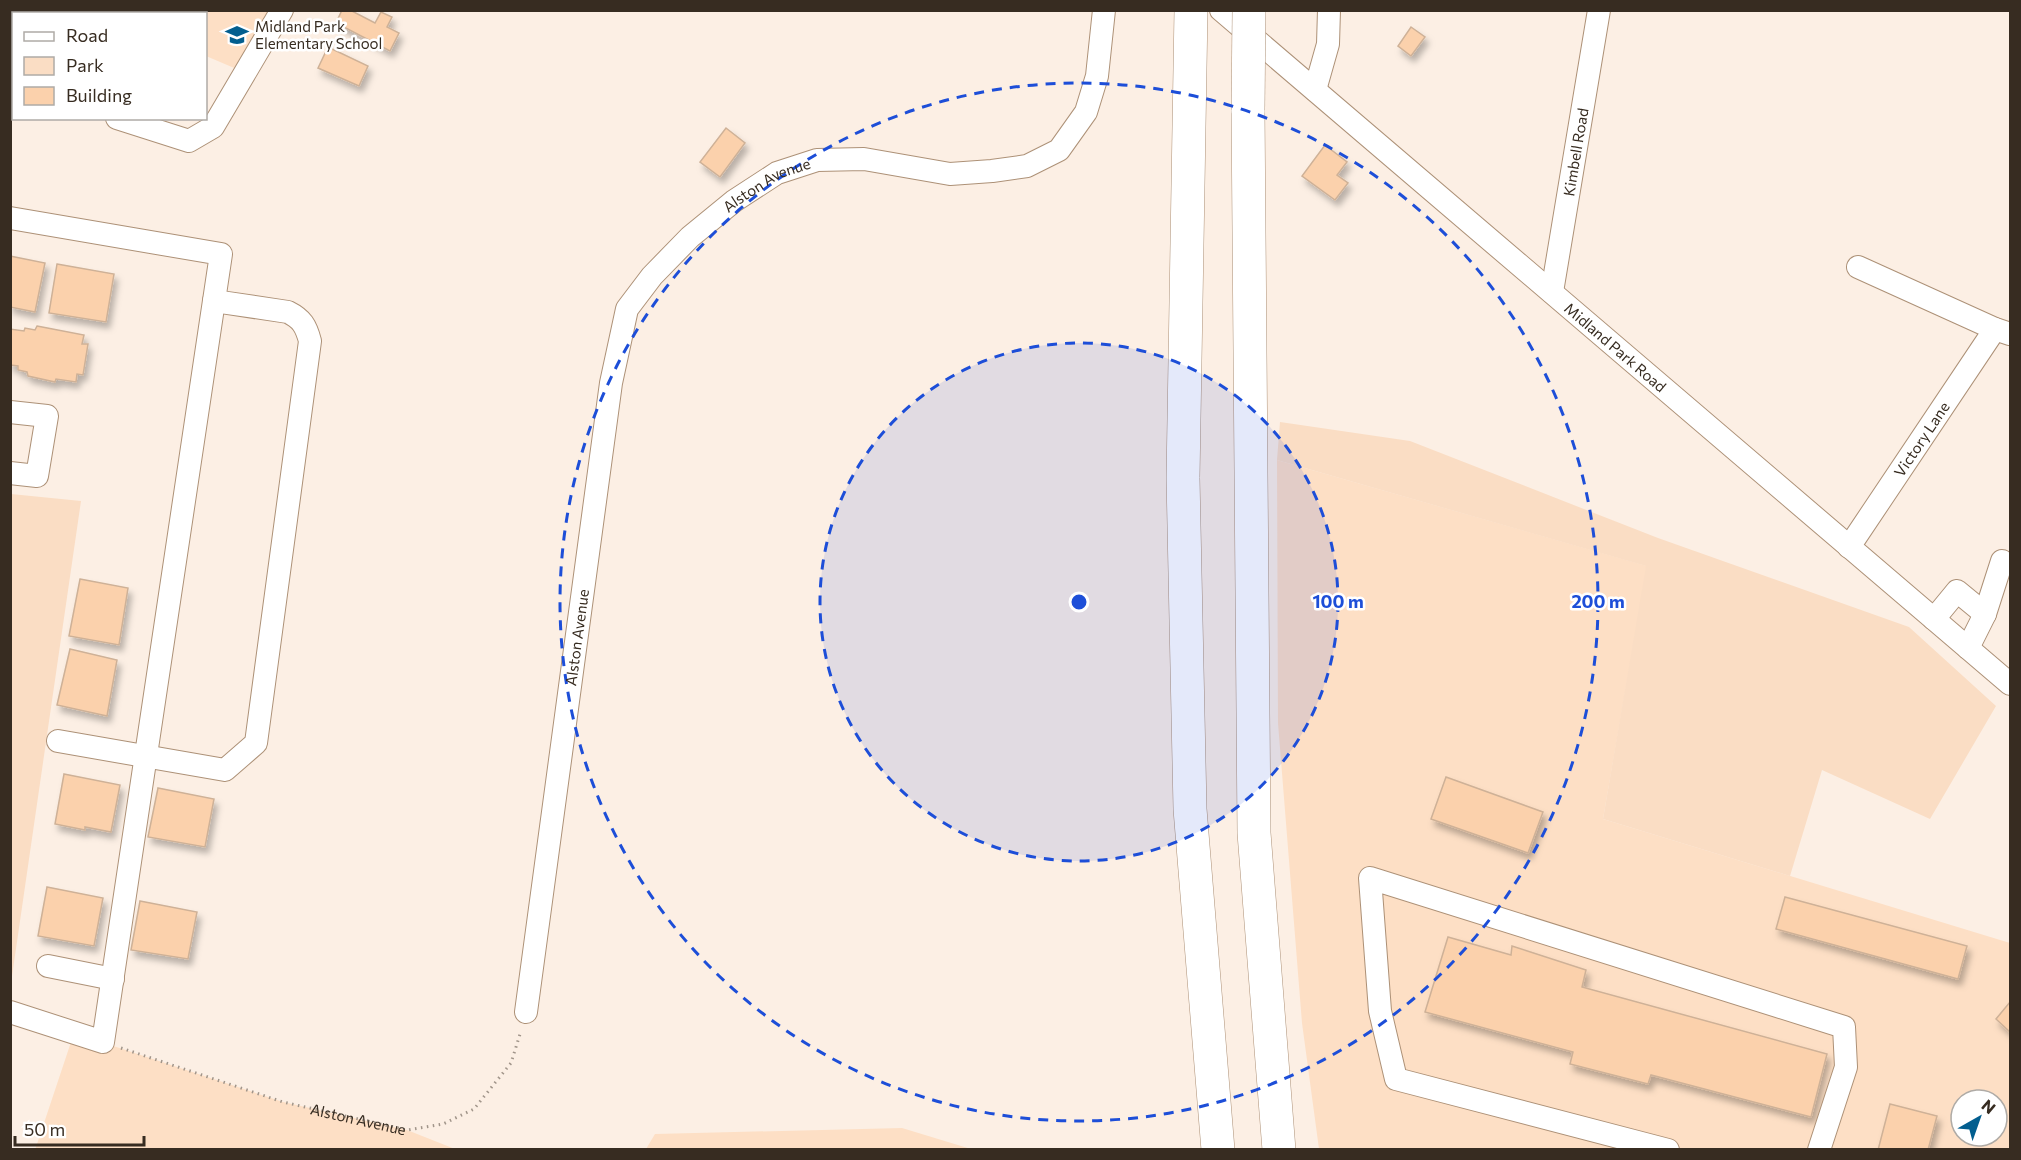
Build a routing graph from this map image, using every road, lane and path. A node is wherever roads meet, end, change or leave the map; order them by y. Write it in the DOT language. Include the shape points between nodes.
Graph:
graph roads {
  1 [pos="282,10"];
  2 [pos="1104,10"];
  3 [pos="1191,10"];
  4 [pos="1221,10"];
  5 [pos="1249,10"];
  6 [pos="1329,10"];
  7 [pos="1599,10"];
  8 [pos="1315,90"];
  9 [pos="123,120"];
  10 [pos="10,218"];
  11 [pos="1858,267"];
  12 [pos="1552,292"];
  13 [pos="214,301"];
  14 [pos="2003,332"];
  15 [pos="10,412"];
  16 [pos="10,473"];
  17 [pos="1849,547"];
  18 [pos="2002,561"];
  19 [pos="1986,614"];
  20 [pos="1934,619"];
  21 [pos="1968,648"];
  22 [pos="2010,684"];
  23 [pos="58,741"];
  24 [pos="146,757"];
  25 [pos="48,966"];
  26 [pos="113,979"];
  27 [pos="10,1011"];
  28 [pos="526,1012"];
  29 [pos="103,1042"];
  30 [pos="1218,1149"];
  31 [pos="1279,1149"];
  32 [pos="1668,1149"];
  33 [pos="1819,1149"];
  1 -- 9 [label="street" via="213,127 189,141"];
  2 -- 28 [label="street, Alston Avenue" via="1097,76 1089,103 1059,150 1027,166 992,171 950,174 864,159 817,160 777,172 690,237 627,309 611,382"];
  3 -- 30 [label="highway" via="1183,478 1190,809"];
  4 -- 8 [label="street, Midland Park Road"];
  5 -- 31 [label="highway, bridge" via="1254,833"];
  6 -- 8 [label="street" via="1328,44"];
  7 -- 12 [label="street, Kimbell Road"];
  8 -- 12 [label="street, Midland Park Road"];
  10 -- 13 [label="street" via="221,254"];
  11 -- 14 [label="street, Victory Lane"];
  12 -- 17 [label="street, Midland Park Road"];
  13 -- 24 [label="street"];
  13 -- 24 [label="street" via="288,312 306,327 310,341 256,743 225,770"];
  14 -- 17 [label="street, Victory Lane"];
  15 -- 16 [label="street" via="47,416 37,476"];
  17 -- 20 [label="street, Midland Park Road"];
  18 -- 19 [label="street"];
  19 -- 20 [label="street" via="1957,591"];
  19 -- 21 [label="street"];
  20 -- 21 [label="street, Midland Park Road"];
  21 -- 22 [label="street, Midland Park Road"];
  23 -- 24 [label="street"];
  24 -- 26 [label="street"];
  25 -- 26 [label="street"];
  26 -- 29 [label="street"];
  27 -- 29 [label="street"];
  28 -- 29 [label="path, Alston Avenue" via="511,1063 474,1109 443,1124 407,1130 283,1102"];
  32 -- 33 [label="street" via="1396,1078 1380,1011 1370,878 1844,1027 1846,1067"];
}
